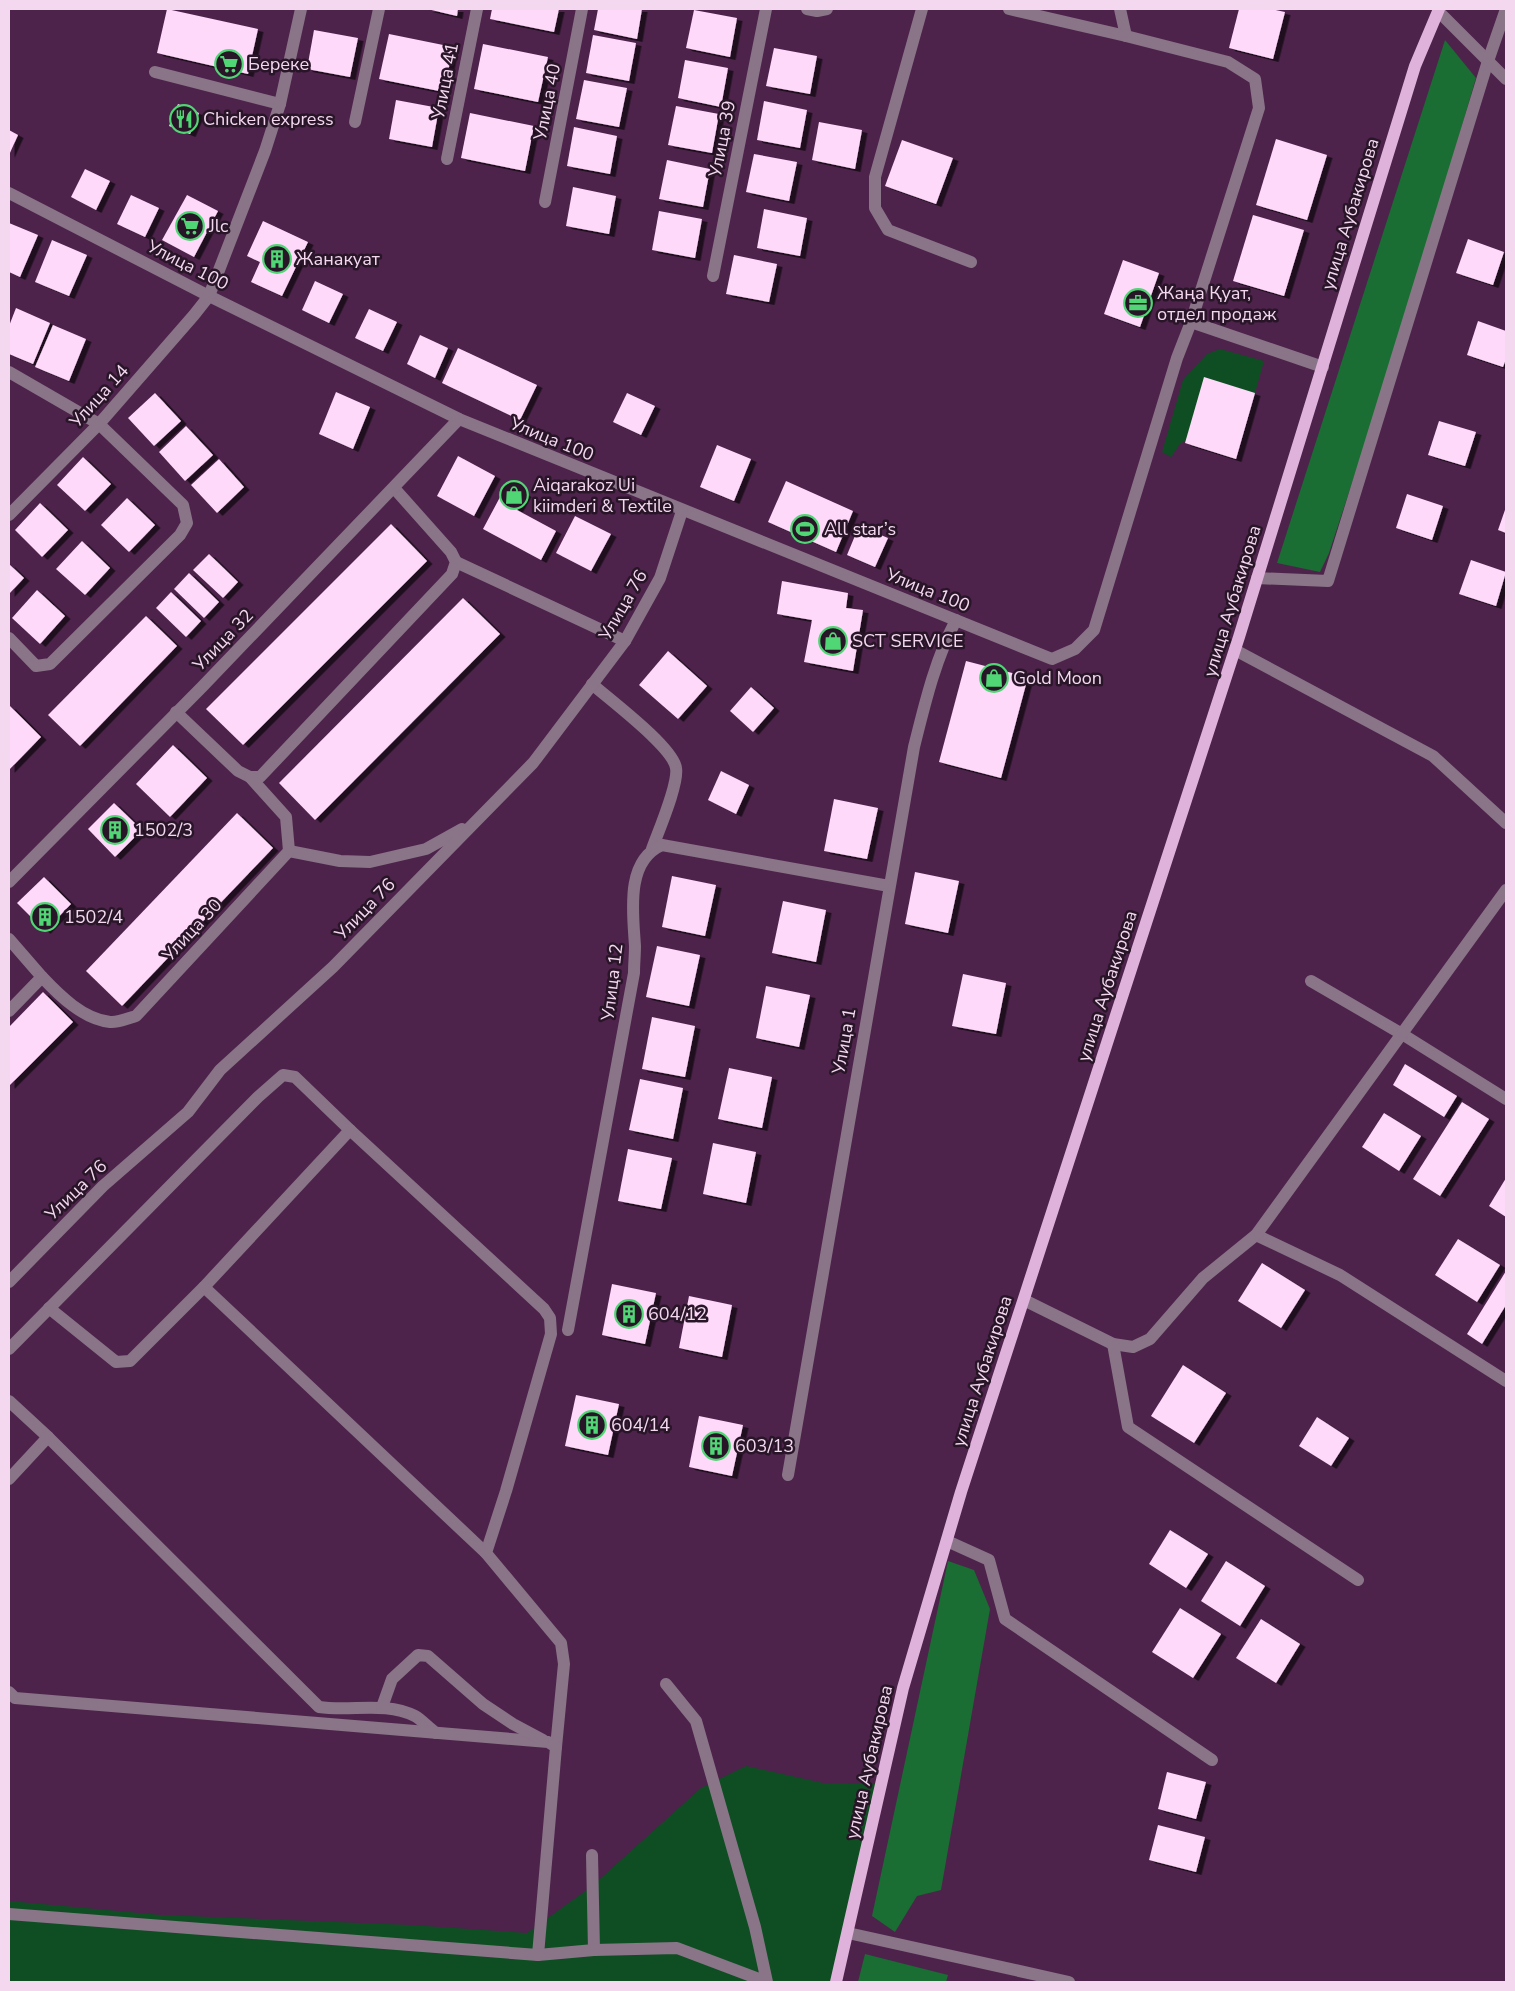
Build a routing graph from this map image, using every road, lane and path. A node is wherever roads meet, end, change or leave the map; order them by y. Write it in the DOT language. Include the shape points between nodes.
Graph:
graph roads {
  1 [pos="301,9"];
  2 [pos="379,9"];
  3 [pos="477,9"];
  4 [pos="582,9"];
  5 [pos="766,9"];
  6 [pos="807,9"];
  7 [pos="826,9"];
  8 [pos="922,9"];
  9 [pos="1009,9"];
  10 [pos="1120,9"];
  11 [pos="1506,9"];
  12 [pos="1438,10"];
  13 [pos="1126,36"];
  14 [pos="1488,61"];
  15 [pos="155,72"];
  16 [pos="1506,79"];
  17 [pos="280,104"];
  18 [pos="355,122"];
  19 [pos="447,159"];
  20 [pos="9,193"];
  21 [pos="545,202"];
  22 [pos="971,262"];
  23 [pos="713,276"];
  24 [pos="208,296"];
  25 [pos="1191,322"];
  26 [pos="1323,367"];
  27 [pos="9,372"];
  28 [pos="458,419"];
  29 [pos="99,424"];
  30 [pos="394,488"];
  31 [pos="682,511"];
  32 [pos="9,515"];
  33 [pos="456,562"];
  34 [pos="1257,578"];
  35 [pos="956,620"];
  36 [pos="9,638"];
  37 [pos="625,641"];
  38 [pos="1235,650"];
  39 [pos="592,684"];
  40 [pos="176,712"];
  41 [pos="250,778"];
  42 [pos="476,821"];
  43 [pos="1506,823"];
  44 [pos="652,849"];
  45 [pos="290,850"];
  46 [pos="9,882"];
  47 [pos="889,886"];
  48 [pos="1506,890"];
  49 [pos="9,939"];
  50 [pos="42,977"];
  51 [pos="1311,981"];
  52 [pos="9,1011"];
  53 [pos="1402,1034"];
  54 [pos="1506,1098"];
  55 [pos="350,1130"];
  56 [pos="1256,1235"];
  57 [pos="9,1282"];
  58 [pos="204,1287"];
  59 [pos="1024,1300"];
  60 [pos="49,1308"];
  61 [pos="568,1330"];
  62 [pos="1113,1344"];
  63 [pos="9,1349"];
  64 [pos="1506,1381"];
  65 [pos="9,1401"];
  66 [pos="48,1437"];
  67 [pos="788,1475"];
  68 [pos="9,1479"];
  69 [pos="947,1541"];
  70 [pos="486,1553"];
  71 [pos="1358,1580"];
  72 [pos="666,1684"];
  73 [pos="11,1696"];
  74 [pos="382,1707"];
  75 [pos="436,1733"];
  76 [pos="552,1744"];
  77 [pos="1212,1760"];
  78 [pos="592,1855"];
  79 [pos="9,1914"];
  80 [pos="848,1933"];
  81 [pos="594,1950"];
  82 [pos="538,1954"];
  83 [pos="768,1982"];
  84 [pos="836,1982"];
  85 [pos="1069,1982"];
  1 -- 17 [label="street, Улица 14"];
  2 -- 18 [label="street"];
  3 -- 19 [label="street, Улица 41"];
  4 -- 21 [label="street, Улица 40"];
  5 -- 23 [label="street, Улица 39"];
  6 -- 7 [label="street"];
  8 -- 22 [label="street" via="875,178 875,208 888,230"];
  9 -- 13 [label="street"];
  10 -- 13 [label="street"];
  11 -- 14 [label="street"];
  12 -- 14 [label="street"];
  12 -- 26 [label="main road, улица Аубакирова" via="1415,66"];
  13 -- 25 [label="street" via="1228,62 1255,79 1259,108"];
  14 -- 16 [label="street"];
  14 -- 34 [label="street" via="1328,581"];
  15 -- 17 [label="street"];
  17 -- 24 [label="street, Улица 14"];
  20 -- 24 [label="street, Улица 100"];
  24 -- 28 [label="street, Улица 100"];
  24 -- 29 [label="street, Улица 14"];
  25 -- 26 [label="street"];
  25 -- 35 [label="street, Улица 100" via="1177,358 1094,630 1075,649 1052,659"];
  26 -- 34 [label="main road, улица Аубакирова"];
  27 -- 29 [label="street"];
  28 -- 30 [label="street, Улица 32"];
  28 -- 31 [label="street, Улица 100"];
  29 -- 32 [label="street, Улица 14"];
  29 -- 36 [label="street" via="183,505 187,523 180,535 50,664 36,666"];
  30 -- 33 [label="street"];
  30 -- 40 [label="street, Улица 32"];
  31 -- 35 [label="street, Улица 100"];
  31 -- 37 [label="street, Улица 76" via="660,578"];
  33 -- 37 [label="street"];
  33 -- 41 [label="street" via="452,574 260,777"];
  34 -- 38 [label="main road, улица Аубакирова"];
  35 -- 47 [label="street, Улица 1" via="942,646 931,678 914,747"];
  37 -- 39 [label="street, Улица 76"];
  38 -- 43 [label="street" via="1433,756"];
  38 -- 59 [label="main road, улица Аубакирова"];
  39 -- 42 [label="street, Улица 76" via="534,763"];
  39 -- 44 [label="street, Улица 12" via="667,750 676,768 675,784"];
  40 -- 41 [label="street" via="238,772"];
  40 -- 46 [label="street, Улица 32"];
  41 -- 45 [label="street" via="286,817"];
  42 -- 45 [label="street" via="426,849 370,862 340,861"];
  42 -- 57 [label="street, Улица 76" via="333,967 220,1070 188,1112 103,1186"];
  44 -- 47 [label="street" via="672,846"];
  44 -- 61 [label="street, Улица 12" via="644,860 632,900 634,973"];
  45 -- 50 [label="street, Улица 30" via="136,1016 111,1023 85,1014"];
  47 -- 67 [label="street, Улица 1"];
  48 -- 53 [label="street"];
  49 -- 50 [label="street, Улица 30"];
  50 -- 52 [label="street"];
  51 -- 53 [label="street"];
  53 -- 54 [label="street"];
  53 -- 56 [label="street"];
  55 -- 58 [label="street"];
  55 -- 60 [label="street" via="295,1076 282,1074"];
  55 -- 70 [label="street" via="550,1318 551,1334"];
  56 -- 62 [label="street" via="1203,1278 1150,1339 1132,1347"];
  56 -- 64 [label="street" via="1340,1275"];
  58 -- 60 [label="street" via="130,1361 116,1362"];
  58 -- 70 [label="street"];
  59 -- 62 [label="street"];
  59 -- 69 [label="main road, улица Аубакирова"];
  60 -- 63 [label="street"];
  62 -- 71 [label="street" via="1128,1427"];
  65 -- 66 [label="street"];
  66 -- 68 [label="street"];
  66 -- 74 [label="street" via="319,1707"];
  69 -- 77 [label="street" via="989,1560 1005,1619"];
  69 -- 80 [label="main road, улица Аубакирова" via="903,1688"];
  70 -- 76 [label="street" via="561,1643 564,1664"];
  72 -- 83 [label="street" via="696,1721"];
  73 -- 75 [label="street"];
  74 -- 75 [label="street" via="414,1716"];
  74 -- 76 [label="street" via="392,1679 418,1655 428,1656 483,1704"];
  75 -- 76 [label="street"];
  76 -- 82 [label="street"];
  78 -- 81 [label="street"];
  79 -- 82 [label="street"];
  80 -- 84 [label="main road, улица Аубакирова"];
  80 -- 85 [label="street"];
  81 -- 82 [label="street"];
  81 -- 83 [label="street" via="677,1948"];
}
